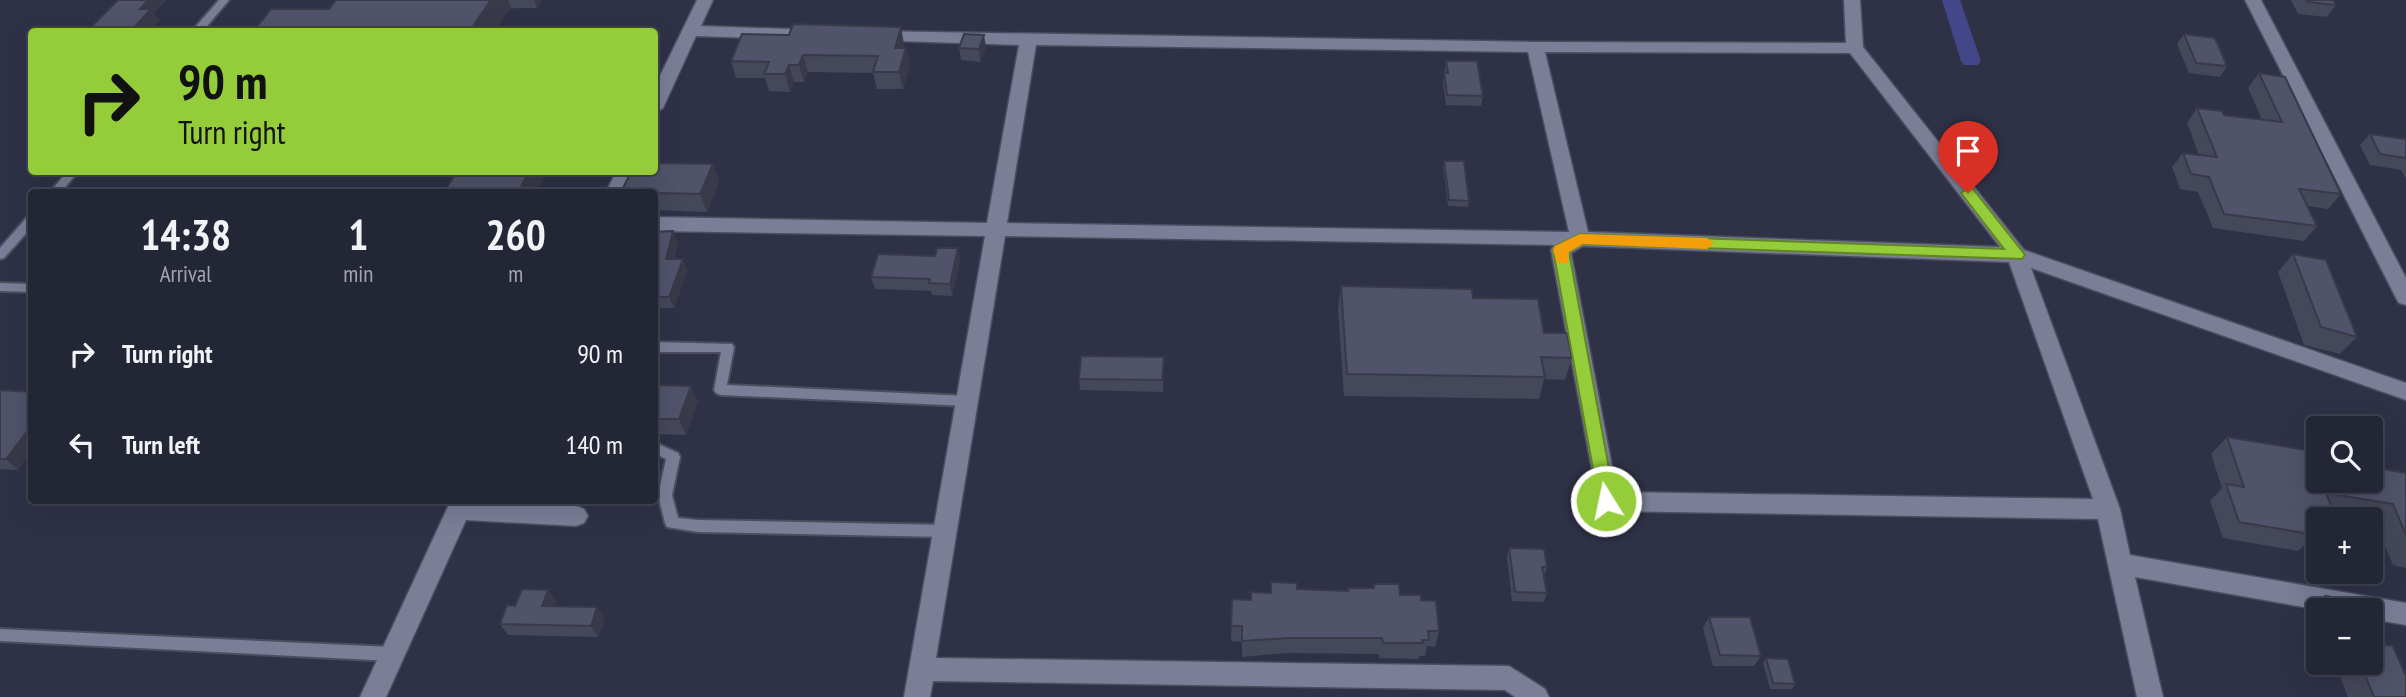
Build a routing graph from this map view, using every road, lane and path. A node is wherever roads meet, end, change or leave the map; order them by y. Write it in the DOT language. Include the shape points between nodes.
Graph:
graph roads {
  1 [pos="224,0"];
  2 [pos="705,0"];
  3 [pos="1852,0"];
  4 [pos="2253,0"];
  5 [pos="200,28"];
  6 [pos="691,31"];
  7 [pos="1028,40"];
  8 [pos="1535,47"];
  9 [pos="1855,48"];
  10 [pos="658,100"];
  11 [pos="70,175"];
  12 [pos="58,189"];
  13 [pos="28,224"];
  14 [pos="658,224"];
  15 [pos="996,230"];
  16 [pos="1580,239"];
  17 [pos="0,255"];
  18 [pos="2017,255"];
  19 [pos="0,287"];
  20 [pos="28,288"];
  21 [pos="2406,298"];
  22 [pos="658,347"];
  23 [pos="2406,392"];
  24 [pos="967,401"];
  25 [pos="658,449"];
  26 [pos="461,505"];
  27 [pos="2108,509"];
  28 [pos="576,516"];
  29 [pos="946,531"];
  30 [pos="2120,564"];
  31 [pos="2406,614"];
  32 [pos="0,635"];
  33 [pos="392,654"];
  34 [pos="921,669"];
  35 [pos="373,697"];
  36 [pos="916,697"];
  37 [pos="1536,697"];
  38 [pos="2150,697"];
  1 -- 5 [label="lane"];
  2 -- 6 [label="street"];
  3 -- 9 [label="street"];
  4 -- 21 [label="street"];
  6 -- 7 [label="street"];
  6 -- 10 [label="street"];
  7 -- 8 [label="street"];
  7 -- 15 [label="street"];
  8 -- 9 [label="street"];
  8 -- 16 [label="street"];
  9 -- 18 [label="street"];
  11 -- 12 [label="lane"];
  13 -- 17 [label="lane"];
  14 -- 15 [label="street"];
  15 -- 16 [label="street"];
  15 -- 24 [label="street"];
  16 -- 18 [label="street"];
  16 -- 27 [label="street" via="1561,250 1606,501"];
  18 -- 23 [label="street"];
  18 -- 27 [label="street"];
  19 -- 20 [label="lane"];
  22 -- 24 [label="lane" via="728,347 720,390"];
  24 -- 29 [label="street"];
  25 -- 29 [label="lane" via="673,457 665,495 672,523"];
  26 -- 28 [label="street"];
  26 -- 33 [label="street"];
  27 -- 30 [label="street"];
  29 -- 34 [label="street"];
  30 -- 31 [label="street"];
  30 -- 38 [label="street"];
  32 -- 33 [label="lane"];
  33 -- 35 [label="street"];
  34 -- 36 [label="street"];
  34 -- 37 [label="street" via="1509,677"];
}
